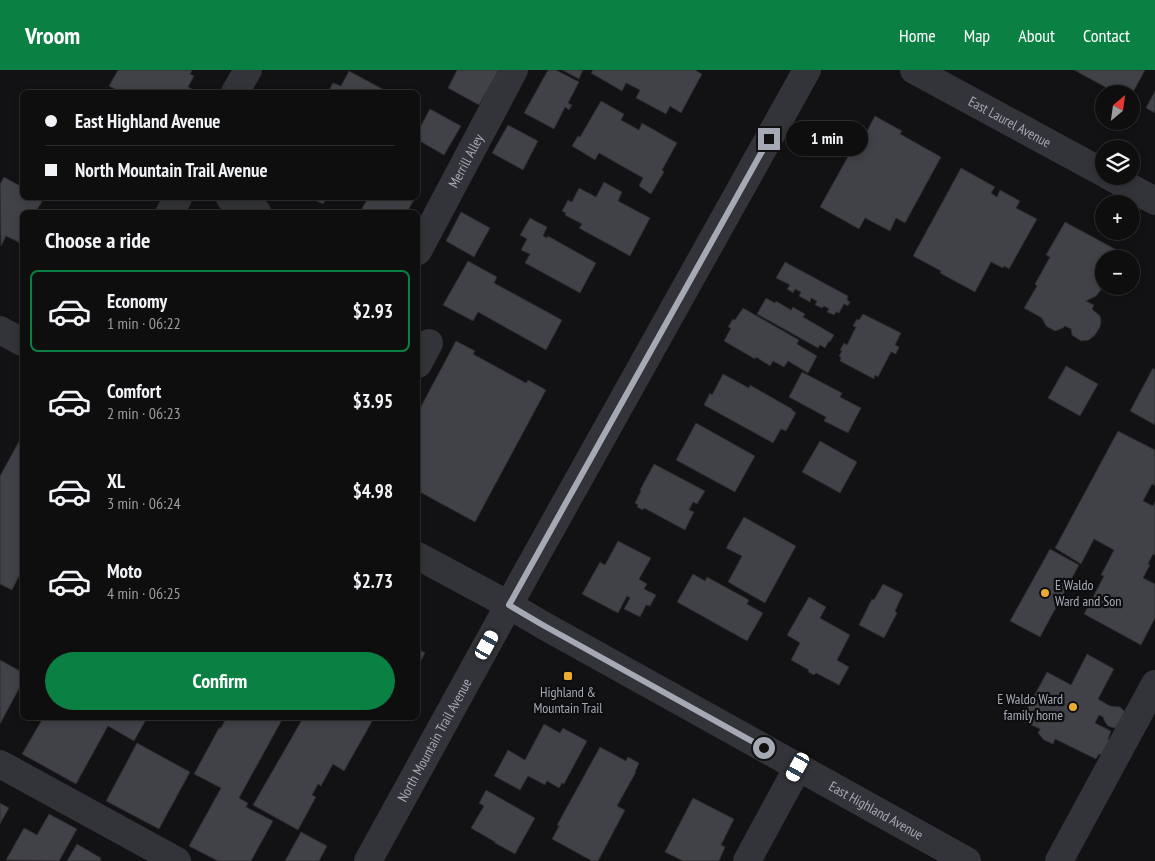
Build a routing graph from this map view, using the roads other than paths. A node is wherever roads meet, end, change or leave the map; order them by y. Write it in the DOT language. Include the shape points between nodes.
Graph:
graph roads {
  1 [pos="248,70"];
  2 [pos="514,70"];
  3 [pos="807,70"];
  4 [pos="914,70"];
  5 [pos="236,90"];
  6 [pos="1095,168"];
  7 [pos="1126,185"];
  8 [pos="234,200"];
  9 [pos="1155,201"];
  10 [pos="253,210"];
  11 [pos="420,247"];
  12 [pos="0,330"];
  13 [pos="20,341"];
  14 [pos="420,557"];
  15 [pos="509,605"];
  16 [pos="1155,684"];
  17 [pos="0,764"];
  18 [pos="798,767"];
  19 [pos="147,854"];
  20 [pos="177,861"];
  21 [pos="368,861"];
  22 [pos="747,861"];
  23 [pos="967,861"];
  24 [pos="1059,861"];
  1 -- 5 [label="street"];
  2 -- 11 [label="street, Merrill Alley"];
  3 -- 15 [label="street, North Mountain Trail Avenue"];
  4 -- 6 [label="street, East Laurel Avenue"];
  7 -- 9 [label="street"];
  8 -- 10 [label="street"];
  12 -- 13 [label="street"];
  14 -- 15 [label="street, East Highland Avenue"];
  15 -- 18 [label="street, East Highland Avenue"];
  15 -- 21 [label="street, North Mountain Trail Avenue"];
  16 -- 24 [label="street"];
  17 -- 19 [label="street"];
  18 -- 22 [label="street"];
  18 -- 23 [label="street, East Highland Avenue"];
  19 -- 20 [label="street"];
}
